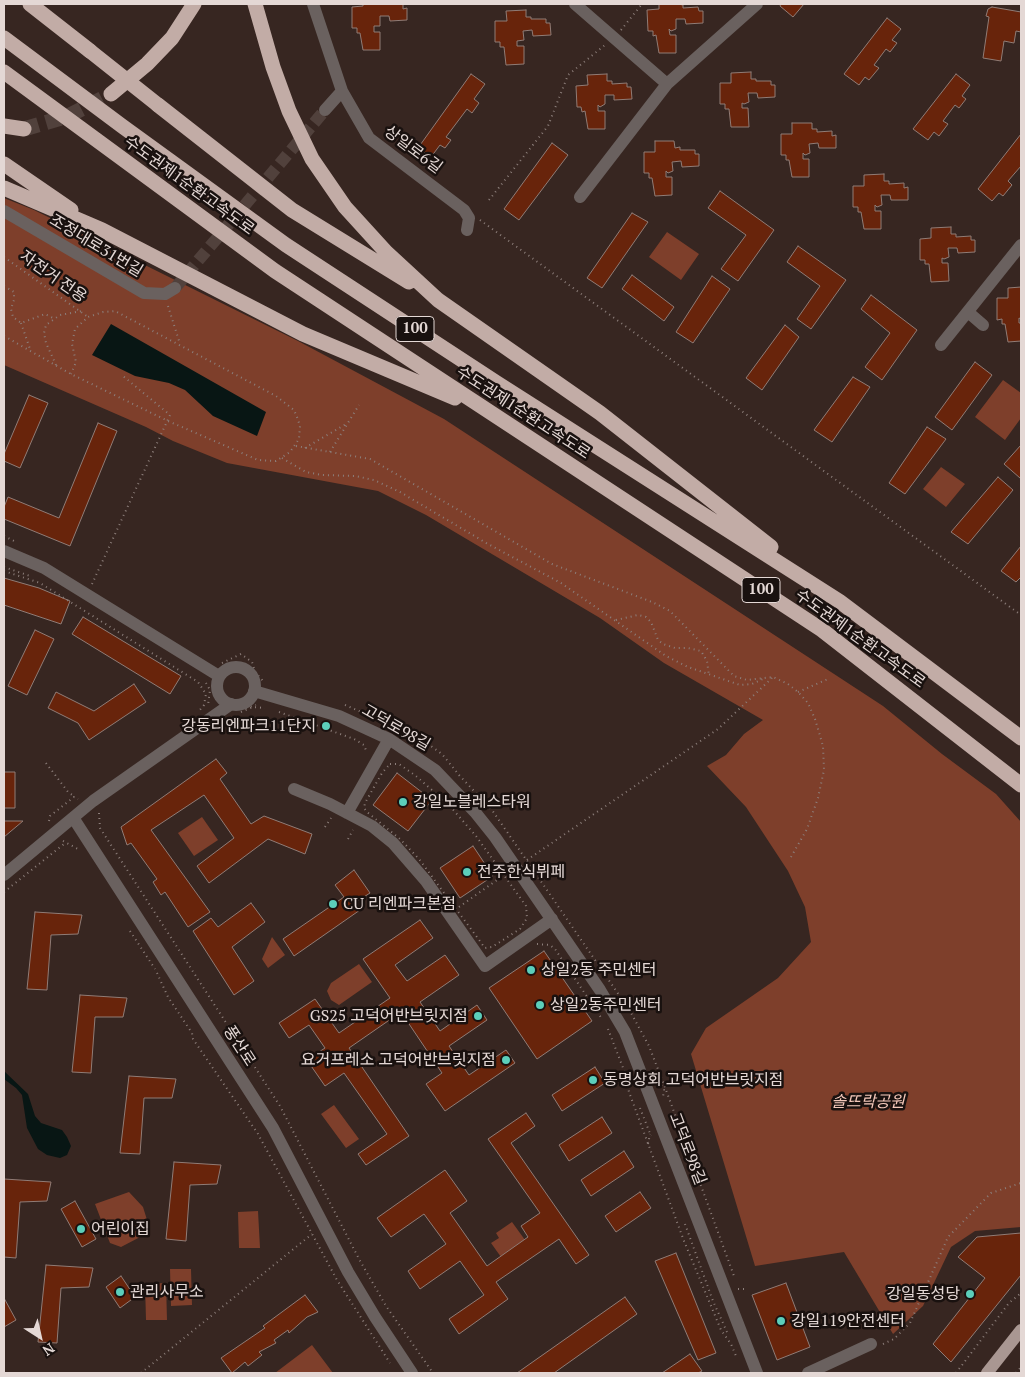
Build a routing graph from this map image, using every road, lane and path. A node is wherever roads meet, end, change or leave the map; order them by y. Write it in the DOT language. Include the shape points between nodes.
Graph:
graph roads {
  1 [pos="30,4"];
  2 [pos="194,4"];
  3 [pos="255,4"];
  4 [pos="313,4"];
  5 [pos="575,4"];
  6 [pos="642,4"];
  7 [pos="757,4"];
  8 [pos="4,38"];
  9 [pos="614,38"];
  10 [pos="4,72"];
  11 [pos="667,84"];
  12 [pos="342,91"];
  13 [pos="111,94"];
  14 [pos="325,110"];
  15 [pos="4,126"];
  16 [pos="24,129"];
  17 [pos="4,164"];
  18 [pos="4,188"];
  19 [pos="580,197"];
  20 [pos="489,200"];
  21 [pos="4,210"];
  22 [pos="468,225"];
  23 [pos="102,230"];
  24 [pos="1021,245"];
  25 [pos="4,256"];
  26 [pos="4,286"];
  27 [pos="170,291"];
  28 [pos="438,300"];
  29 [pos="82,311"];
  30 [pos="968,312"];
  31 [pos="88,317"];
  32 [pos="53,318"];
  33 [pos="21,323"];
  34 [pos="983,325"];
  35 [pos="4,336"];
  36 [pos="180,344"];
  37 [pos="941,345"];
  38 [pos="30,351"];
  39 [pos="56,365"];
  40 [pos="71,374"];
  41 [pos="123,376"];
  42 [pos="359,405"];
  43 [pos="488,412"];
  44 [pos="168,421"];
  45 [pos="348,422"];
  46 [pos="296,446"];
  47 [pos="305,448"];
  48 [pos="329,453"];
  49 [pos="282,458"];
  50 [pos="4,551"];
  51 [pos="4,572"];
  52 [pos="93,583"];
  53 [pos="839,601"];
  54 [pos="1021,615"];
  55 [pos="616,620"];
  56 [pos="252,662"];
  57 [pos="219,670"];
  58 [pos="709,676"];
  59 [pos="767,677"];
  60 [pos="773,677"];
  61 [pos="828,679"];
  62 [pos="203,680"];
  63 [pos="254,691"];
  64 [pos="798,692"];
  65 [pos="209,703"];
  66 [pos="236,709"];
  67 [pos="290,711"];
  68 [pos="195,714"];
  69 [pos="386,720"];
  70 [pos="331,726"];
  71 [pos="408,734"];
  72 [pos="1021,738"];
  73 [pos="389,739"];
  74 [pos="370,746"];
  75 [pos="367,756"];
  76 [pos="392,758"];
  77 [pos="46,763"];
  78 [pos="406,764"];
  79 [pos="1021,785"];
  80 [pos="294,789"];
  81 [pos="80,796"];
  82 [pos="74,797"];
  83 [pos="100,810"];
  84 [pos="347,813"];
  85 [pos="50,816"];
  86 [pos="74,818"];
  87 [pos="100,828"];
  88 [pos="80,850"];
  89 [pos="791,857"];
  90 [pos="527,860"];
  91 [pos="4,874"];
  92 [pos="504,875"];
  93 [pos="4,892"];
  94 [pos="456,909"];
  95 [pos="532,917"];
  96 [pos="552,919"];
  97 [pos="530,922"];
  98 [pos="127,926"];
  99 [pos="542,940"];
  100 [pos="532,946"];
  101 [pos="568,960"];
  102 [pos="604,1022"];
  103 [pos="607,1028"];
  104 [pos="658,1069"];
  105 [pos="669,1098"];
  106 [pos="638,1100"];
  107 [pos="648,1144"];
  108 [pos="1021,1183"];
  109 [pos="683,1218"];
  110 [pos="312,1234"];
  111 [pos="690,1239"];
  112 [pos="684,1241"];
  113 [pos="703,1286"];
  114 [pos="1021,1293"];
  115 [pos="1021,1330"];
  116 [pos="875,1345"];
  117 [pos="737,1359"];
  118 [pos="392,1367"];
  119 [pos="1021,1367"];
  120 [pos="141,1373"];
  121 [pos="412,1373"];
  122 [pos="757,1373"];
  123 [pos="808,1373"];
  124 [pos="956,1373"];
  125 [pos="987,1373"];
  126 [pos="1016,1373"];
  1 -- 28 [label="highway, bridge" via="292,210"];
  2 -- 13 [label="highway" via="172,38 148,64"];
  3 -- 28 [label="highway" via="276,76 312,159 345,207 386,252"];
  4 -- 12 [label="street, 상일로6길"];
  5 -- 9 [label="street"];
  6 -- 9 [label="path"];
  7 -- 11 [label="street"];
  8 -- 53 [label="highway, 수도권제1순환고속도로 / 100" via="286,244"];
  9 -- 11 [label="street"];
  9 -- 20 [label="path" via="568,75 548,126"];
  10 -- 43 [label="highway, 수도권제1순환고속도로 / 100" via="275,271"];
  11 -- 19 [label="street"];
  12 -- 14 [label="street"];
  12 -- 22 [label="street, 상일로6길" via="369,138 462,208"];
  15 -- 16 [label="highway"];
  17 -- 23 [label="highway"];
  18 -- 23 [label="highway"];
  21 -- 27 [label="street, 조정대로31번길" via="127,285 144,293"];
  22 -- 54 [label="path" via="480,219"];
  23 -- 43 [label="highway" via="303,334"];
  24 -- 30 [label="street"];
  25 -- 29 [label="path, 자전거 전용"];
  26 -- 33 [label="path" via="14,292 11,309"];
  27 -- 36 [label="path"];
  28 -- 53 [label="highway" via="600,412"];
  29 -- 31 [label="path, 자전거 전용"];
  29 -- 32 [label="path"];
  30 -- 34 [label="street"];
  30 -- 37 [label="street"];
  31 -- 36 [label="path" via="115,310"];
  31 -- 40 [label="path" via="72,336 76,362"];
  32 -- 33 [label="path" via="45,314"];
  32 -- 39 [label="path" via="46,324 44,332"];
  33 -- 38 [label="path"];
  35 -- 38 [label="path"];
  36 -- 46 [label="path" via="294,410 300,426"];
  38 -- 39 [label="path"];
  39 -- 40 [label="path"];
  40 -- 44 [label="path"];
  41 -- 44 [label="path" via="152,403 167,412 170,416"];
  42 -- 45 [label="path"];
  43 -- 79 [label="highway, 수도권제1순환고속도로 / 100" via="822,630"];
  44 -- 49 [label="path" via="258,460"];
  44 -- 52 [label="path"];
  45 -- 47 [label="path"];
  45 -- 48 [label="path"];
  46 -- 47 [label="path"];
  46 -- 49 [label="path"];
  47 -- 48 [label="path"];
  48 -- 59 [label="path" via="370,459 552,564 652,602 670,612 734,676 747,680"];
  49 -- 55 [label="path" via="306,472 374,480 400,492 561,583"];
  50 -- 57 [label="street" via="44,568"];
  51 -- 68 [label="path" via="40,583 198,682 206,700"];
  53 -- 72 [label="highway, 수도권제1순환고속도로 / 100"];
  55 -- 58 [label="path" via="666,656"];
  55 -- 58 [label="path" via="638,615 646,617 663,644 701,651 707,661"];
  56 -- 57 [label="path" via="241,654"];
  57 -- 63 [label="street" via="234,666 245,669 253,677"];
  57 -- 66 [label="street" via="218,693"];
  58 -- 59 [label="path" via="745,685"];
  59 -- 60 [label="path"];
  60 -- 64 [label="path"];
  60 -- 90 [label="path" via="718,730"];
  61 -- 64 [label="path"];
  62 -- 65 [label="path" via="210,690"];
  63 -- 66 [label="street"];
  63 -- 73 [label="street, 고덕로98길" via="339,716"];
  64 -- 89 [label="path" via="816,719 823,746 824,770 807,829"];
  66 -- 66 [label="path" via="253,707 267,707 253,705"];
  66 -- 86 [label="street" via="93,801"];
  67 -- 75 [label="path" via="274,709 354,739 364,745"];
  69 -- 71 [label="path"];
  70 -- 74 [label="path" via="361,738"];
  73 -- 84 [label="street"];
  73 -- 96 [label="street, 고덕로98길" via="434,770 475,812"];
  76 -- 78 [label="path"];
  77 -- 82 [label="path"];
  80 -- 84 [label="street"];
  81 -- 82 [label="path"];
  82 -- 85 [label="path"];
  83 -- 87 [label="path"];
  84 -- 96 [label="street" via="372,826 412,863 485,966"];
  86 -- 91 [label="street"];
  86 -- 121 [label="street, 풍산로" via="273,1128 348,1272"];
  88 -- 93 [label="path" via="69,844 59,846"];
  92 -- 94 [label="path"];
  92 -- 94 [label="path" via="527,910 526,922 520,929 485,948"];
  92 -- 94 [label="path" via="449,805 407,769 399,764 390,764 364,808 419,859"];
  95 -- 97 [label="path"];
  96 -- 122 [label="street, 고덕로98길" via="625,1032"];
  98 -- 110 [label="path" via="163,982 168,998 258,1134"];
  99 -- 101 [label="path" via="554,942"];
  100 -- 102 [label="path" via="544,944 555,949"];
  103 -- 107 [label="path" via="626,1073 628,1092"];
  104 -- 105 [label="path" via="655,1076"];
  106 -- 107 [label="path" via="652,1136"];
  107 -- 112 [label="path"];
  108 -- 116 [label="path" via="991,1193 948,1237 910,1323 894,1339"];
  109 -- 111 [label="path"];
  110 -- 118 [label="path"];
  110 -- 120 [label="path"];
  111 -- 112 [label="path"];
  111 -- 113 [label="path" via="706,1284"];
  112 -- 113 [label="path"];
  113 -- 117 [label="path"];
  114 -- 124 [label="path" via="1009,1303"];
  115 -- 125 [label="main road"];
  116 -- 123 [label="street"];
  119 -- 126 [label="path"];
}
